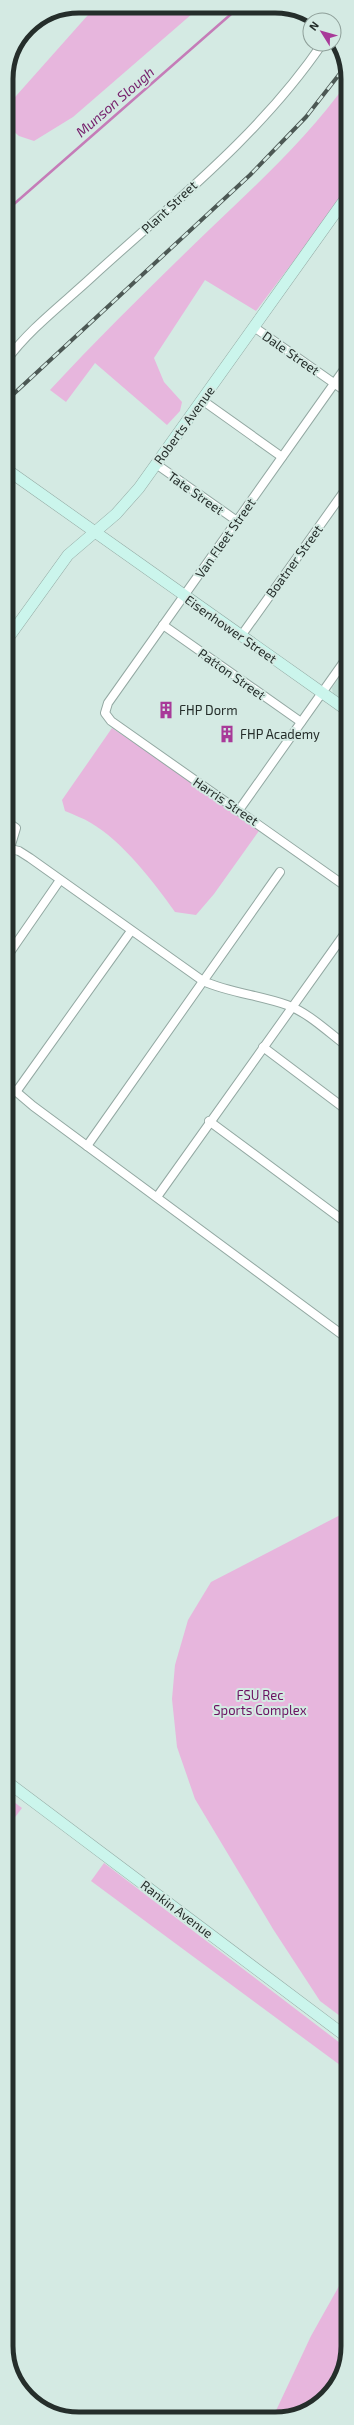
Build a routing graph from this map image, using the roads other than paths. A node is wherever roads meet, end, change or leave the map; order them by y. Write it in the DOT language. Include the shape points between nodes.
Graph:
graph roads {
  1 [pos="316,52"];
  2 [pos="341,204"];
  3 [pos="254,326"];
  4 [pos="13,354"];
  5 [pos="341,374"];
  6 [pos="334,383"];
  7 [pos="341,388"];
  8 [pos="202,400"];
  9 [pos="282,457"];
  10 [pos="156,464"];
  11 [pos="13,474"];
  12 [pos="341,496"];
  13 [pos="116,514"];
  14 [pos="237,521"];
  15 [pos="94,531"];
  16 [pos="115,546"];
  17 [pos="184,595"];
  18 [pos="163,625"];
  19 [pos="13,632"];
  20 [pos="241,636"];
  21 [pos="341,666"];
  22 [pos="322,693"];
  23 [pos="341,706"];
  24 [pos="105,713"];
  25 [pos="301,722"];
  26 [pos="239,810"];
  27 [pos="13,826"];
  28 [pos="13,836"];
  29 [pos="13,850"];
  30 [pos="280,872"];
  31 [pos="60,880"];
  32 [pos="341,883"];
  33 [pos="131,931"];
  34 [pos="341,939"];
  35 [pos="13,948"];
  36 [pos="203,981"];
  37 [pos="291,1007"];
  38 [pos="341,1042"];
  39 [pos="262,1047"];
  40 [pos="13,1089"];
  41 [pos="16,1092"];
  42 [pos="341,1106"];
  43 [pos="209,1120"];
  44 [pos="87,1146"];
  45 [pos="157,1197"];
  46 [pos="341,1219"];
  47 [pos="341,1334"];
  48 [pos="13,1786"];
  49 [pos="341,2033"];
  1 -- 4 [label="street, Plant Street" via="248,132 40,325"];
  2 -- 3 [label="street, Roberts Avenue"];
  3 -- 6 [label="street, Dale Street"];
  3 -- 8 [label="street, Roberts Avenue"];
  5 -- 6 [label="street, Van Fleet Street"];
  6 -- 7 [label="street, Dale Street"];
  6 -- 9 [label="street, Van Fleet Street"];
  8 -- 9 [label="street"];
  8 -- 10 [label="street, Roberts Avenue"];
  9 -- 14 [label="street, Van Fleet Street"];
  10 -- 13 [label="street, Roberts Avenue"];
  10 -- 14 [label="street, Tate Street"];
  11 -- 15 [label="street, Eisenhower Street"];
  12 -- 20 [label="street, Boatner Street"];
  13 -- 15 [label="street, Roberts Avenue"];
  13 -- 16 [label="street" via="109,533"];
  14 -- 17 [label="street, Van Fleet Street"];
  15 -- 16 [label="street, Eisenhower Street"];
  15 -- 19 [label="street, Roberts Avenue" via="68,555"];
  16 -- 17 [label="street, Eisenhower Street"];
  17 -- 18 [label="street, Van Fleet Street"];
  17 -- 20 [label="street, Eisenhower Street"];
  18 -- 24 [label="street, Van Fleet Street" via="108,702"];
  18 -- 25 [label="street, Patton Street"];
  20 -- 22 [label="street, Eisenhower Street"];
  21 -- 22 [label="street"];
  22 -- 23 [label="street, Eisenhower Street"];
  22 -- 25 [label="street"];
  24 -- 26 [label="street, Harris Street" via="111,721"];
  25 -- 26 [label="street"];
  26 -- 32 [label="street, Harris Street"];
  27 -- 28 [label="street" via="16,828"];
  29 -- 31 [label="street" via="30,858"];
  30 -- 36 [label="street"];
  31 -- 33 [label="street"];
  31 -- 35 [label="street"];
  33 -- 36 [label="street"];
  33 -- 41 [label="street"];
  34 -- 37 [label="street"];
  36 -- 37 [label="street"];
  36 -- 44 [label="street"];
  37 -- 38 [label="street"];
  37 -- 39 [label="street"];
  39 -- 42 [label="street"];
  39 -- 43 [label="street"];
  40 -- 41 [label="street"];
  41 -- 44 [label="street"];
  43 -- 45 [label="street"];
  43 -- 46 [label="street"];
  44 -- 45 [label="street"];
  45 -- 47 [label="street"];
  48 -- 49 [label="street, Rankin Avenue"];
}
